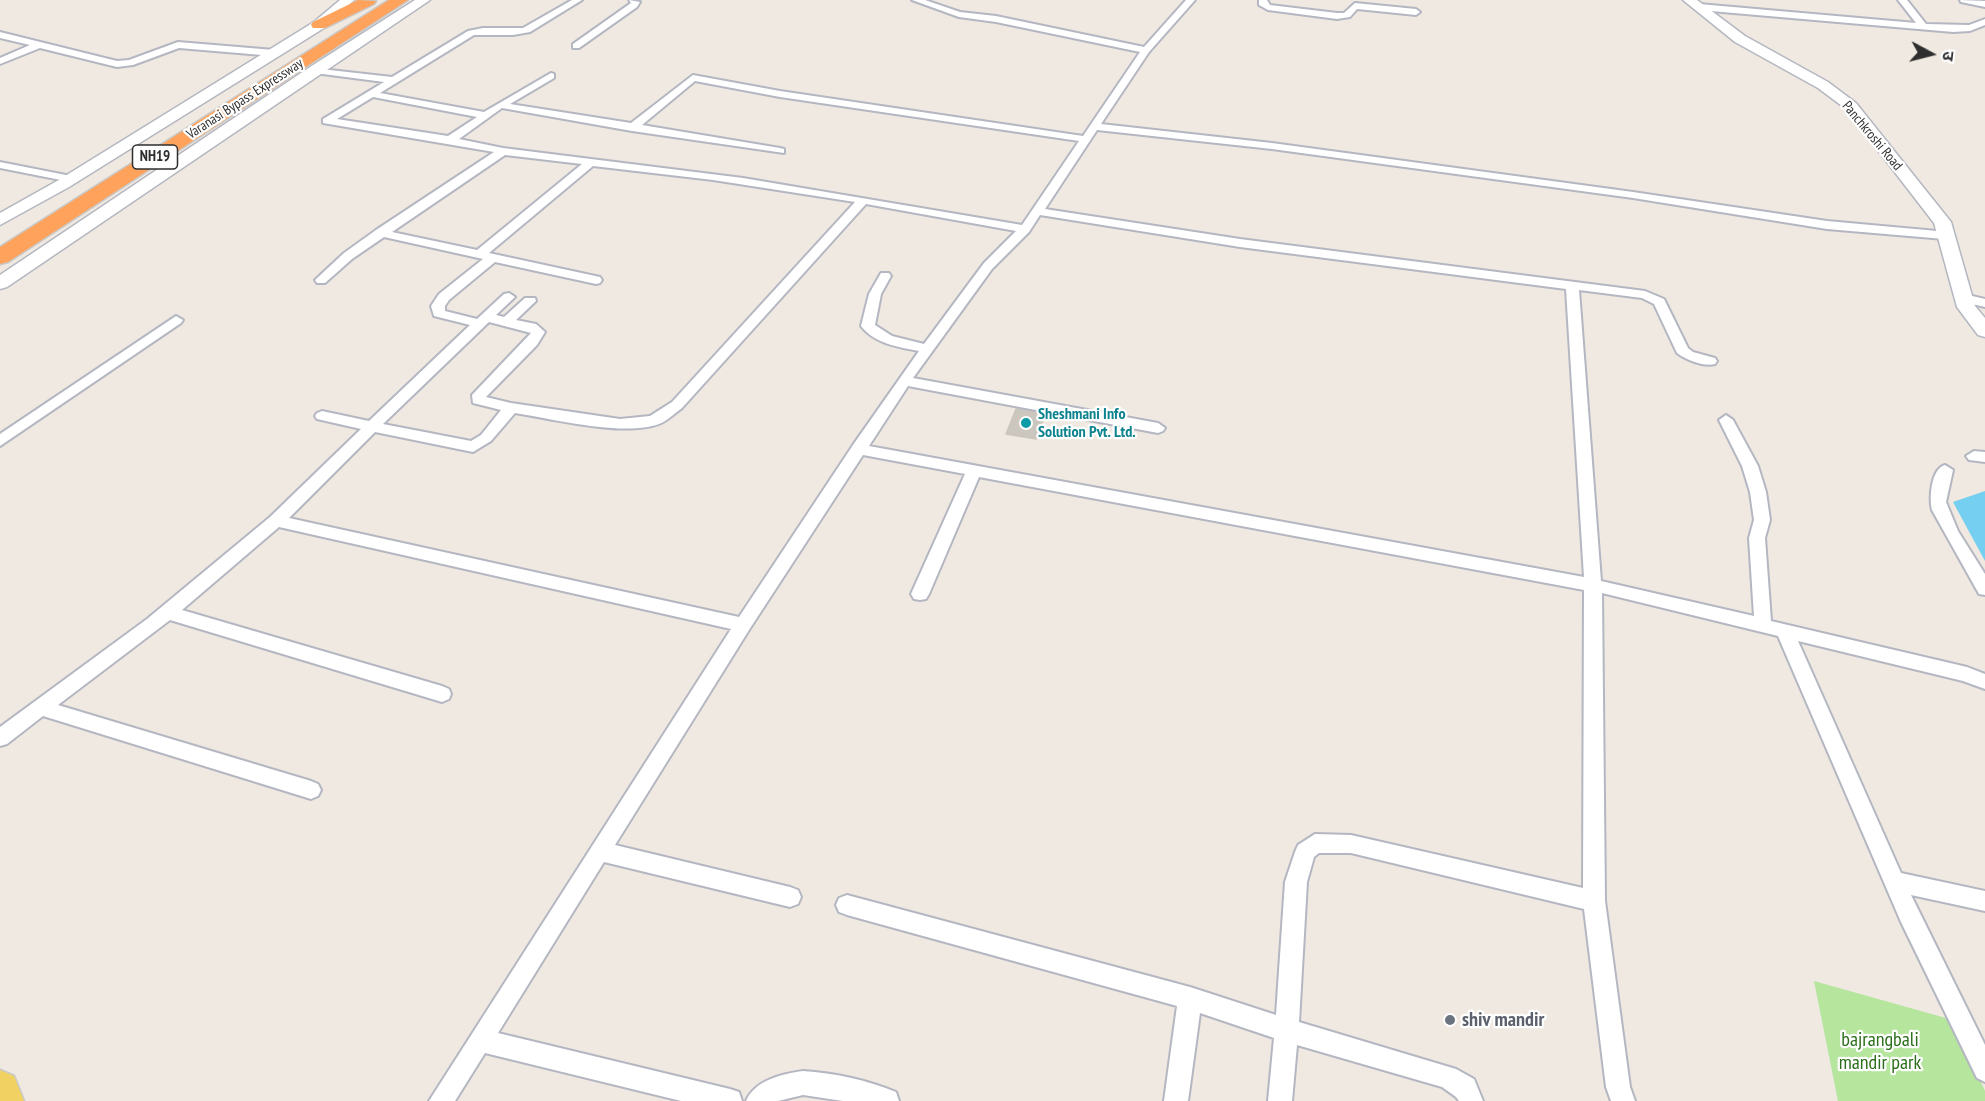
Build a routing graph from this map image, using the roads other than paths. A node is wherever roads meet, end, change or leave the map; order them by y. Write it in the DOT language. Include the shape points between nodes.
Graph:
graph roads {
  1 [pos="348,0"];
  2 [pos="370,0"];
  3 [pos="376,0"];
  4 [pos="402,0"];
  5 [pos="424,0"];
  6 [pos="578,0"];
  7 [pos="633,0"];
  8 [pos="916,0"];
  9 [pos="1191,0"];
  10 [pos="1263,0"];
  11 [pos="1902,0"];
  12 [pos="1964,0"];
  13 [pos="1694,4"];
  14 [pos="1985,4"];
  15 [pos="1395,5"];
  16 [pos="1416,12"];
  17 [pos="1985,22"];
  18 [pos="319,25"];
  19 [pos="1924,27"];
  20 [pos="1970,28"];
  21 [pos="1985,31"];
  22 [pos="0,35"];
  23 [pos="39,45"];
  24 [pos="576,46"];
  25 [pos="1146,50"];
  26 [pos="339,55"];
  27 [pos="298,58"];
  28 [pos="0,61"];
  29 [pos="551,76"];
  30 [pos="394,80"];
  31 [pos="370,94"];
  32 [pos="500,105"];
  33 [pos="485,115"];
  34 [pos="632,128"];
  35 [pos="1089,132"];
  36 [pos="450,140"];
  37 [pos="503,151"];
  38 [pos="780,151"];
  39 [pos="591,162"];
  40 [pos="0,165"];
  41 [pos="71,179"];
  42 [pos="98,194"];
  43 [pos="862,201"];
  44 [pos="1036,211"];
  45 [pos="0,220"];
  46 [pos="1025,229"];
  47 [pos="380,233"];
  48 [pos="1944,235"];
  49 [pos="0,237"];
  50 [pos="486,256"];
  51 [pos="0,257"];
  52 [pos="0,266"];
  53 [pos="885,276"];
  54 [pos="321,280"];
  55 [pos="596,280"];
  56 [pos="0,283"];
  57 [pos="1572,286"];
  58 [pos="508,297"];
  59 [pos="1964,298"];
  60 [pos="530,301"];
  61 [pos="1985,303"];
  62 [pos="176,320"];
  63 [pos="482,320"];
  64 [pos="506,322"];
  65 [pos="1985,331"];
  66 [pos="927,349"];
  67 [pos="1710,361"];
  68 [pos="904,381"];
  69 [pos="511,408"];
  70 [pos="322,417"];
  71 [pos="1726,420"];
  72 [pos="375,427"];
  73 [pos="1158,428"];
  74 [pos="0,441"];
  75 [pos="858,449"];
  76 [pos="1946,470"];
  77 [pos="974,471"];
  78 [pos="276,521"];
  79 [pos="1593,585"];
  80 [pos="1985,589"];
  81 [pos="920,594"];
  82 [pos="167,612"];
  83 [pos="743,625"];
  84 [pos="1763,626"];
  85 [pos="1785,632"];
  86 [pos="1985,681"];
  87 [pos="442,694"];
  88 [pos="42,708"];
  89 [pos="0,738"];
  90 [pos="310,790"];
  91 [pos="600,851"];
  92 [pos="1894,881"];
  93 [pos="790,897"];
  94 [pos="1594,901"];
  95 [pos="1985,901"];
  96 [pos="847,904"];
  97 [pos="1190,998"];
  98 [pos="1286,1030"];
  99 [pos="480,1040"];
  100 [pos="1982,1057"];
  101 [pos="0,1090"];
  102 [pos="4,1101"];
  103 [pos="441,1101"];
  104 [pos="730,1101"];
  105 [pos="758,1101"];
  106 [pos="887,1101"];
  107 [pos="1176,1101"];
  108 [pos="1280,1101"];
  109 [pos="1471,1101"];
  110 [pos="1623,1101"];
  1 -- 18 [label="street"];
  2 -- 18 [label="highway"];
  3 -- 27 [label="highway, Varanasi Bypass Expressway / NH19"];
  4 -- 26 [label="highway"];
  4 -- 27 [label="highway, Varanasi Bypass Expressway / NH19"];
  5 -- 26 [label="street"];
  6 -- 30 [label="street" via="526,30 471,33"];
  7 -- 24 [label="street" via="634,5"];
  8 -- 25 [label="street" via="959,15"];
  9 -- 25 [label="street"];
  10 -- 15 [label="street" via="1268,7 1337,16 1347,15 1355,6"];
  11 -- 19 [label="street"];
  12 -- 14 [label="street"];
  13 -- 19 [label="street"];
  13 -- 48 [label="street, Panchkroshi Road" via="1740,39 1824,85 1851,106 1942,222"];
  15 -- 16 [label="street"];
  17 -- 20 [label="street"];
  18 -- 27 [label="street"];
  19 -- 20 [label="street"];
  20 -- 21 [label="street"];
  22 -- 23 [label="street"];
  23 -- 27 [label="street" via="117,64 178,45"];
  23 -- 28 [label="street"];
  25 -- 35 [label="street"];
  26 -- 27 [label="street"];
  27 -- 30 [label="street"];
  27 -- 41 [label="street"];
  27 -- 42 [label="highway, Varanasi Bypass Expressway / NH19"];
  27 -- 49 [label="highway, Varanasi Bypass Expressway / NH19"];
  27 -- 56 [label="street"];
  29 -- 32 [label="street"];
  30 -- 31 [label="street"];
  31 -- 33 [label="street"];
  31 -- 36 [label="street" via="327,121"];
  32 -- 33 [label="street"];
  32 -- 34 [label="street"];
  33 -- 36 [label="street"];
  34 -- 35 [label="street" via="693,78 780,94"];
  34 -- 38 [label="street"];
  35 -- 44 [label="street"];
  35 -- 48 [label="street" via="1272,146 1827,225"];
  36 -- 37 [label="street"];
  37 -- 39 [label="street"];
  37 -- 47 [label="street"];
  39 -- 43 [label="street"];
  39 -- 50 [label="street"];
  40 -- 41 [label="street"];
  41 -- 45 [label="street"];
  42 -- 51 [label="highway, Varanasi Bypass Expressway / NH19"];
  42 -- 52 [label="street"];
  43 -- 46 [label="street"];
  43 -- 69 [label="street" via="709,372 677,405 655,420 620,424"];
  44 -- 46 [label="street"];
  44 -- 57 [label="street" via="1252,245"];
  46 -- 66 [label="street" via="988,266"];
  47 -- 50 [label="street"];
  47 -- 54 [label="street"];
  48 -- 59 [label="street, Panchkroshi Road"];
  50 -- 55 [label="street"];
  50 -- 63 [label="street" via="438,306 439,313"];
  53 -- 66 [label="street" via="875,294 868,326 885,338"];
  57 -- 67 [label="street" via="1652,297 1659,302 1682,350"];
  57 -- 79 [label="street"];
  58 -- 63 [label="street"];
  59 -- 61 [label="street"];
  59 -- 65 [label="street, Panchkroshi Road" via="1966,307"];
  60 -- 64 [label="street"];
  62 -- 74 [label="street"];
  63 -- 64 [label="street"];
  63 -- 72 [label="street"];
  64 -- 69 [label="street" via="538,332 478,400"];
  66 -- 68 [label="street"];
  68 -- 73 [label="street"];
  68 -- 75 [label="street"];
  69 -- 72 [label="street" via="486,438 473,447"];
  70 -- 72 [label="street"];
  71 -- 84 [label="street" via="1750,466 1758,492"];
  72 -- 78 [label="street"];
  75 -- 77 [label="street"];
  75 -- 83 [label="street"];
  76 -- 80 [label="street" via="1938,501 1943,519"];
  77 -- 79 [label="street"];
  77 -- 81 [label="street"];
  78 -- 82 [label="street"];
  78 -- 83 [label="street"];
  79 -- 84 [label="street"];
  79 -- 94 [label="street"];
  82 -- 87 [label="street"];
  82 -- 88 [label="street"];
  83 -- 91 [label="street"];
  84 -- 85 [label="street"];
  85 -- 86 [label="street"];
  85 -- 92 [label="street"];
  88 -- 89 [label="street"];
  88 -- 90 [label="street"];
  91 -- 93 [label="street"];
  91 -- 99 [label="street"];
  92 -- 95 [label="street"];
  92 -- 100 [label="street"];
  94 -- 98 [label="street" via="1351,844 1315,843 1305,852 1296,882"];
  94 -- 110 [label="street"];
  96 -- 97 [label="street"];
  97 -- 98 [label="street"];
  97 -- 107 [label="street"];
  98 -- 108 [label="street"];
  98 -- 109 [label="street" via="1448,1077 1465,1088"];
  99 -- 103 [label="street"];
  99 -- 104 [label="street"];
  101 -- 102 [label="main road"];
  105 -- 106 [label="street" via="767,1091 792,1083 825,1086"];
}
